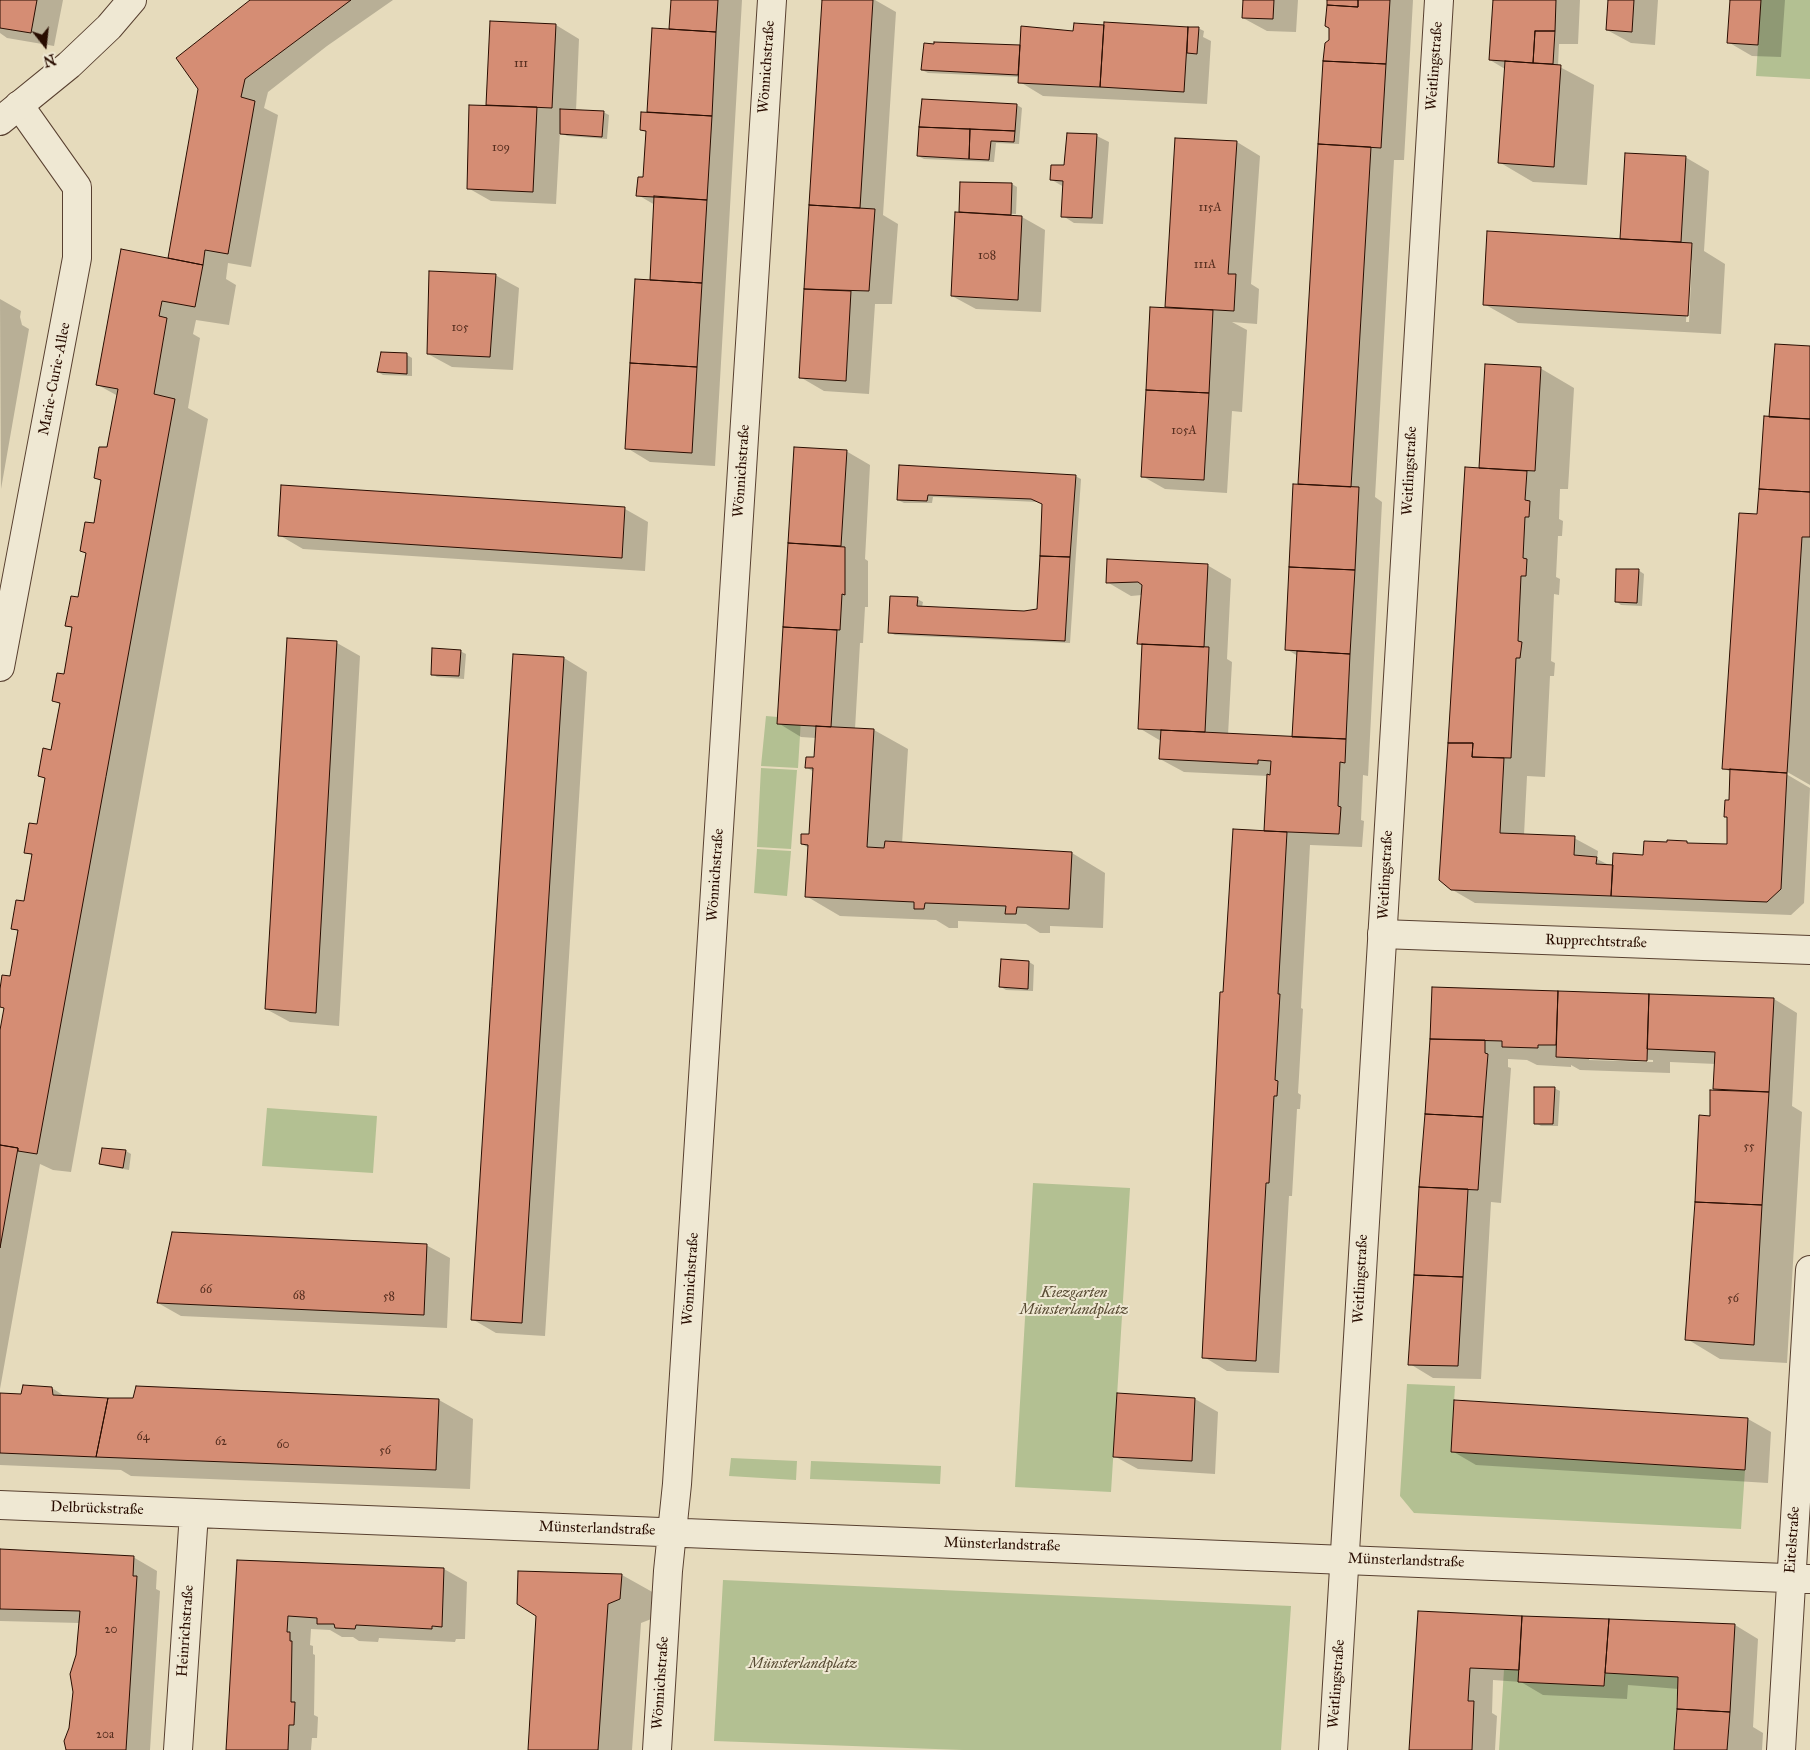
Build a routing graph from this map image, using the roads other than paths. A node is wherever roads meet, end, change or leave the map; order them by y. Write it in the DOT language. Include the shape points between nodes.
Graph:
graph roads {
  1 [pos="132,0"];
  2 [pos="772,0"];
  3 [pos="1439,0"];
  4 [pos="10,113"];
  5 [pos="0,667"];
  6 [pos="1382,934"];
  7 [pos="1810,950"];
  8 [pos="1810,1270"];
  9 [pos="0,1505"];
  10 [pos="194,1513"];
  11 [pos="672,1532"];
  12 [pos="1344,1559"];
  13 [pos="1800,1578"];
  14 [pos="178,1750"];
  15 [pos="657,1750"];
  16 [pos="1333,1750"];
  17 [pos="1780,1750"];
  1 -- 4 [label="street" via="109,27 68,65"];
  2 -- 11 [label="street, Wönnichstraße" via="679,1465"];
  3 -- 6 [label="street, Weitlingstraße"];
  4 -- 5 [label="street, Marie-Curie-Allee" via="77,187 76,258"];
  6 -- 7 [label="street, Rupprechtstraße"];
  6 -- 12 [label="street, Weitlingstraße"];
  8 -- 13 [label="street, Eitelstraße"];
  9 -- 10 [label="street, Delbrückstraße"];
  10 -- 11 [label="street, Münsterlandstraße"];
  10 -- 14 [label="street, Heinrichstraße"];
  11 -- 12 [label="street, Münsterlandstraße"];
  11 -- 15 [label="street, Wönnichstraße"];
  12 -- 13 [label="street, Münsterlandstraße"];
  12 -- 16 [label="street, Weitlingstraße"];
  13 -- 17 [label="street, Eitelstraße"];
}
